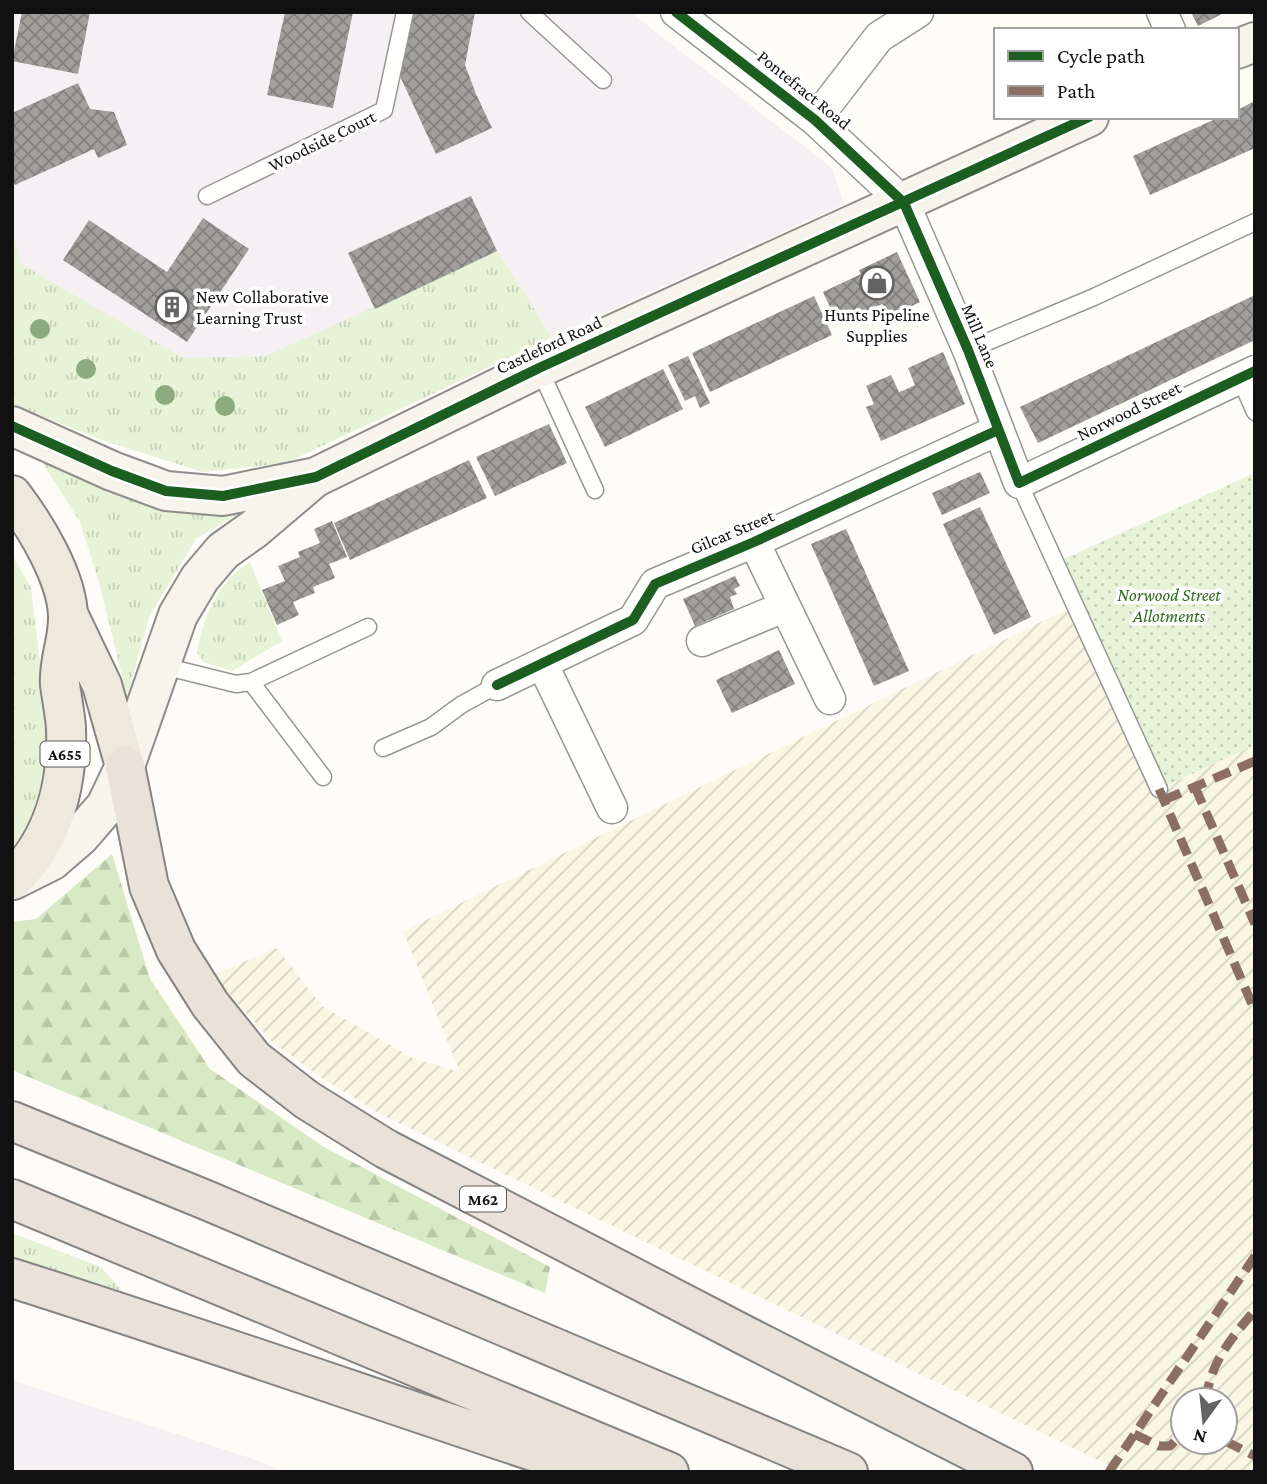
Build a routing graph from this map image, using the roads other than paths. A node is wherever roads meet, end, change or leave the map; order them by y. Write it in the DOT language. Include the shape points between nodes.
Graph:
graph roads {
  1 [pos="405,12"];
  2 [pos="529,12"];
  3 [pos="676,12"];
  4 [pos="1162,12"];
  5 [pos="910,14"];
  6 [pos="1169,28"];
  7 [pos="603,80"];
  8 [pos="1084,119"];
  9 [pos="815,120"];
  10 [pos="207,196"];
  11 [pos="904,203"];
  12 [pos="1255,222"];
  13 [pos="968,350"];
  14 [pos="539,368"];
  15 [pos="1247,374"];
  16 [pos="1255,412"];
  17 [pos="12,426"];
  18 [pos="998,430"];
  19 [pos="316,477"];
  20 [pos="1019,483"];
  21 [pos="595,490"];
  22 [pos="12,495"];
  23 [pos="754,542"];
  24 [pos="784,607"];
  25 [pos="68,614"];
  26 [pos="368,627"];
  27 [pos="702,641"];
  28 [pos="159,664"];
  29 [pos="542,665"];
  30 [pos="251,682"];
  31 [pos="497,685"];
  32 [pos="830,699"];
  33 [pos="383,748"];
  34 [pos="125,766"];
  35 [pos="323,777"];
  36 [pos="1159,789"];
  37 [pos="612,808"];
  38 [pos="13,880"];
  39 [pos="12,1121"];
  40 [pos="12,1199"];
  41 [pos="12,1278"];
  42 [pos="596,1472"];
  43 [pos="670,1472"];
  44 [pos="848,1472"];
  45 [pos="1013,1472"];
  1 -- 10 [label="lane, Woodside Court" via="384,110"];
  2 -- 7 [label="lane"];
  3 -- 9 [label="street, Pontefract Road"];
  4 -- 6 [label="street"];
  5 -- 9 [label="street" via="879,37"];
  8 -- 11 [label="street, Castleford Road"];
  9 -- 11 [label="street, Pontefract Road"];
  11 -- 13 [label="street, Mill Lane"];
  11 -- 14 [label="street, Castleford Road"];
  12 -- 13 [label="lane"];
  13 -- 18 [label="street, Mill Lane"];
  14 -- 19 [label="street, Castleford Road"];
  14 -- 21 [label="lane"];
  15 -- 16 [label="lane"];
  15 -- 20 [label="street, Norwood Street"];
  17 -- 19 [label="street, Castleford Road" via="166,491 223,496"];
  18 -- 20 [label="street, Mill Lane"];
  18 -- 23 [label="street, Gilcar Street"];
  19 -- 28 [label="street, Castleford Road" via="223,551 200,578 178,615"];
  20 -- 36 [label="lane, Mill Lane"];
  22 -- 25 [label="main road, A655" via="49,551"];
  23 -- 24 [label="street"];
  23 -- 29 [label="street, Gilcar Street" via="654,584 633,620"];
  24 -- 27 [label="street"];
  24 -- 32 [label="street"];
  25 -- 34 [label="main road, A655" via="102,685"];
  25 -- 38 [label="main road, A655" via="60,682 66,727 59,803 33,858"];
  26 -- 30 [label="lane"];
  28 -- 30 [label="lane" via="236,684"];
  28 -- 34 [label="street, Castleford Road"];
  29 -- 31 [label="street, Gilcar Street"];
  29 -- 37 [label="street"];
  30 -- 35 [label="lane"];
  31 -- 33 [label="lane" via="431,727"];
  34 -- 38 [label="street, A655" via="106,806 80,836 51,861"];
  34 -- 45 [label="highway, M62" via="149,886 176,950 209,1004 254,1059 307,1100 386,1149"];
  39 -- 44 [label="highway"];
  40 -- 43 [label="highway"];
  41 -- 42 [label="highway"];
}
